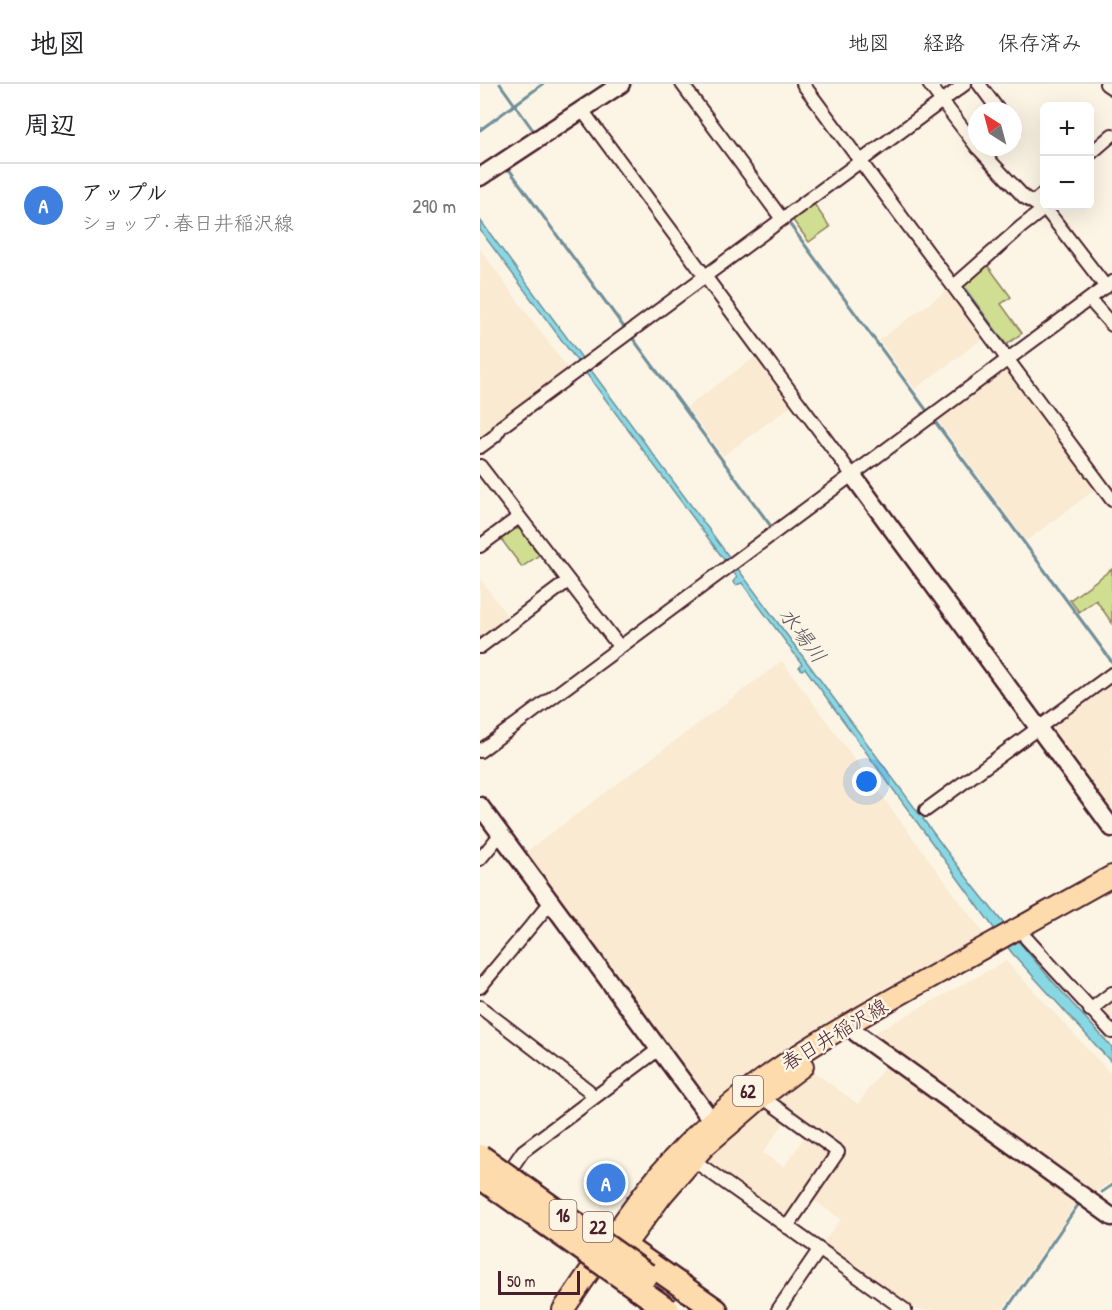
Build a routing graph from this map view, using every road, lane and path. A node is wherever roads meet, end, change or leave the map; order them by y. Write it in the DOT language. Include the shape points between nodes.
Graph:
graph roads {
  1 [pos="682,84"];
  2 [pos="803,84"];
  3 [pos="929,84"];
  4 [pos="965,84"];
  5 [pos="979,84"];
  6 [pos="1106,84"];
  7 [pos="617,85"];
  8 [pos="1112,88"];
  9 [pos="942,101"];
  10 [pos="992,102"];
  11 [pos="582,110"];
  12 [pos="968,135"];
  13 [pos="1112,135"];
  14 [pos="1094,150"];
  15 [pos="986,156"];
  16 [pos="861,161"];
  17 [pos="480,177"];
  18 [pos="1039,206"];
  19 [pos="782,219"];
  20 [pos="705,277"];
  21 [pos="1109,284"];
  22 [pos="954,286"];
  23 [pos="1090,300"];
  24 [pos="1112,325"];
  25 [pos="1009,360"];
  26 [pos="480,447"];
  27 [pos="480,466"];
  28 [pos="853,476"];
  29 [pos="1112,500"];
  30 [pos="519,517"];
  31 [pos="480,546"];
  32 [pos="568,581"];
  33 [pos="619,646"];
  34 [pos="480,647"];
  35 [pos="1112,674"];
  36 [pos="1038,728"];
  37 [pos="480,751"];
  38 [pos="480,806"];
  39 [pos="926,810"];
  40 [pos="1112,828"];
  41 [pos="500,835"];
  42 [pos="480,859"];
  43 [pos="1112,876"];
  44 [pos="1112,891"];
  45 [pos="551,902"];
  46 [pos="1021,937"];
  47 [pos="998,947"];
  48 [pos="480,987"];
  49 [pos="1112,993"];
  50 [pos="480,1007"];
  51 [pos="1090,1010"];
  52 [pos="1112,1032"];
  53 [pos="856,1033"];
  54 [pos="659,1049"];
  55 [pos="593,1097"];
  56 [pos="762,1097"];
  57 [pos="712,1121"];
  58 [pos="480,1143"];
  59 [pos="480,1156"];
  60 [pos="693,1160"];
  61 [pos="512,1167"];
  62 [pos="480,1177"];
  63 [pos="480,1187"];
  64 [pos="1112,1217"];
  65 [pos="787,1227"];
  66 [pos="618,1241"];
  67 [pos="819,1250"];
  68 [pos="598,1271"];
  69 [pos="562,1310"];
  70 [pos="579,1310"];
  71 [pos="654,1310"];
  72 [pos="668,1310"];
  73 [pos="697,1310"];
  74 [pos="716,1310"];
  75 [pos="778,1310"];
  76 [pos="905,1310"];
  1 -- 19 [label="street"];
  2 -- 16 [label="street"];
  3 -- 9 [label="street"];
  4 -- 9 [label="street"];
  5 -- 10 [label="street"];
  6 -- 8 [label="street"];
  7 -- 11 [label="street"];
  9 -- 12 [label="street"];
  9 -- 16 [label="street"];
  11 -- 17 [label="street"];
  11 -- 20 [label="street"];
  13 -- 14 [label="street"];
  15 -- 18 [label="street"];
  16 -- 19 [label="street"];
  16 -- 22 [label="street"];
  18 -- 21 [label="street"];
  18 -- 22 [label="street"];
  19 -- 20 [label="street"];
  20 -- 26 [label="street" via="501,427"];
  20 -- 28 [label="street"];
  21 -- 23 [label="street"];
  22 -- 25 [label="street"];
  23 -- 24 [label="street"];
  23 -- 25 [label="street"];
  25 -- 28 [label="street"];
  25 -- 29 [label="street"];
  27 -- 30 [label="street"];
  28 -- 33 [label="street"];
  28 -- 36 [label="street"];
  30 -- 31 [label="street"];
  30 -- 32 [label="street"];
  32 -- 33 [label="street"];
  32 -- 34 [label="street"];
  33 -- 37 [label="street"];
  35 -- 36 [label="street"];
  36 -- 39 [label="street"];
  36 -- 40 [label="street"];
  38 -- 41 [label="street"];
  41 -- 42 [label="street"];
  41 -- 45 [label="street"];
  43 -- 46 [label="main road, 春日井稲沢線 / 62"];
  44 -- 46 [label="main road, 春日井稲沢線 / 62"];
  45 -- 48 [label="street"];
  45 -- 54 [label="street"];
  46 -- 47 [label="main road, 春日井稲沢線 / 62"];
  46 -- 51 [label="street"];
  47 -- 53 [label="main road, 春日井稲沢線 / 62"];
  47 -- 57 [label="main road, 春日井稲沢線 / 62" via="845,1025 771,1072"];
  49 -- 51 [label="street"];
  50 -- 55 [label="street"];
  51 -- 52 [label="street"];
  53 -- 56 [label="main road, 春日井稲沢線 / 62" via="790,1074"];
  53 -- 64 [label="street"];
  54 -- 55 [label="street"];
  54 -- 57 [label="street"];
  55 -- 61 [label="street" via="523,1151"];
  56 -- 60 [label="main road, 春日井稲沢線 / 62"];
  56 -- 65 [label="street" via="838,1152"];
  57 -- 66 [label="main road, 春日井稲沢線 / 62" via="658,1176"];
  58 -- 61 [label="highway, 22"];
  59 -- 73 [label="highway, 16, bridge"];
  60 -- 65 [label="street"];
  60 -- 66 [label="main road, 春日井稲沢線 / 62"];
  61 -- 66 [label="highway, 22"];
  62 -- 72 [label="highway, 16, bridge"];
  63 -- 68 [label="highway, 22"];
  65 -- 67 [label="street"];
  66 -- 68 [label="main road, 春日井稲沢線 / 62"];
  66 -- 74 [label="highway, 22"];
  67 -- 75 [label="street"];
  67 -- 76 [label="street"];
  68 -- 69 [label="main road, 春日井稲沢線 / 62"];
  68 -- 70 [label="main road, 春日井稲沢線 / 62"];
  68 -- 71 [label="highway, 22"];
}
